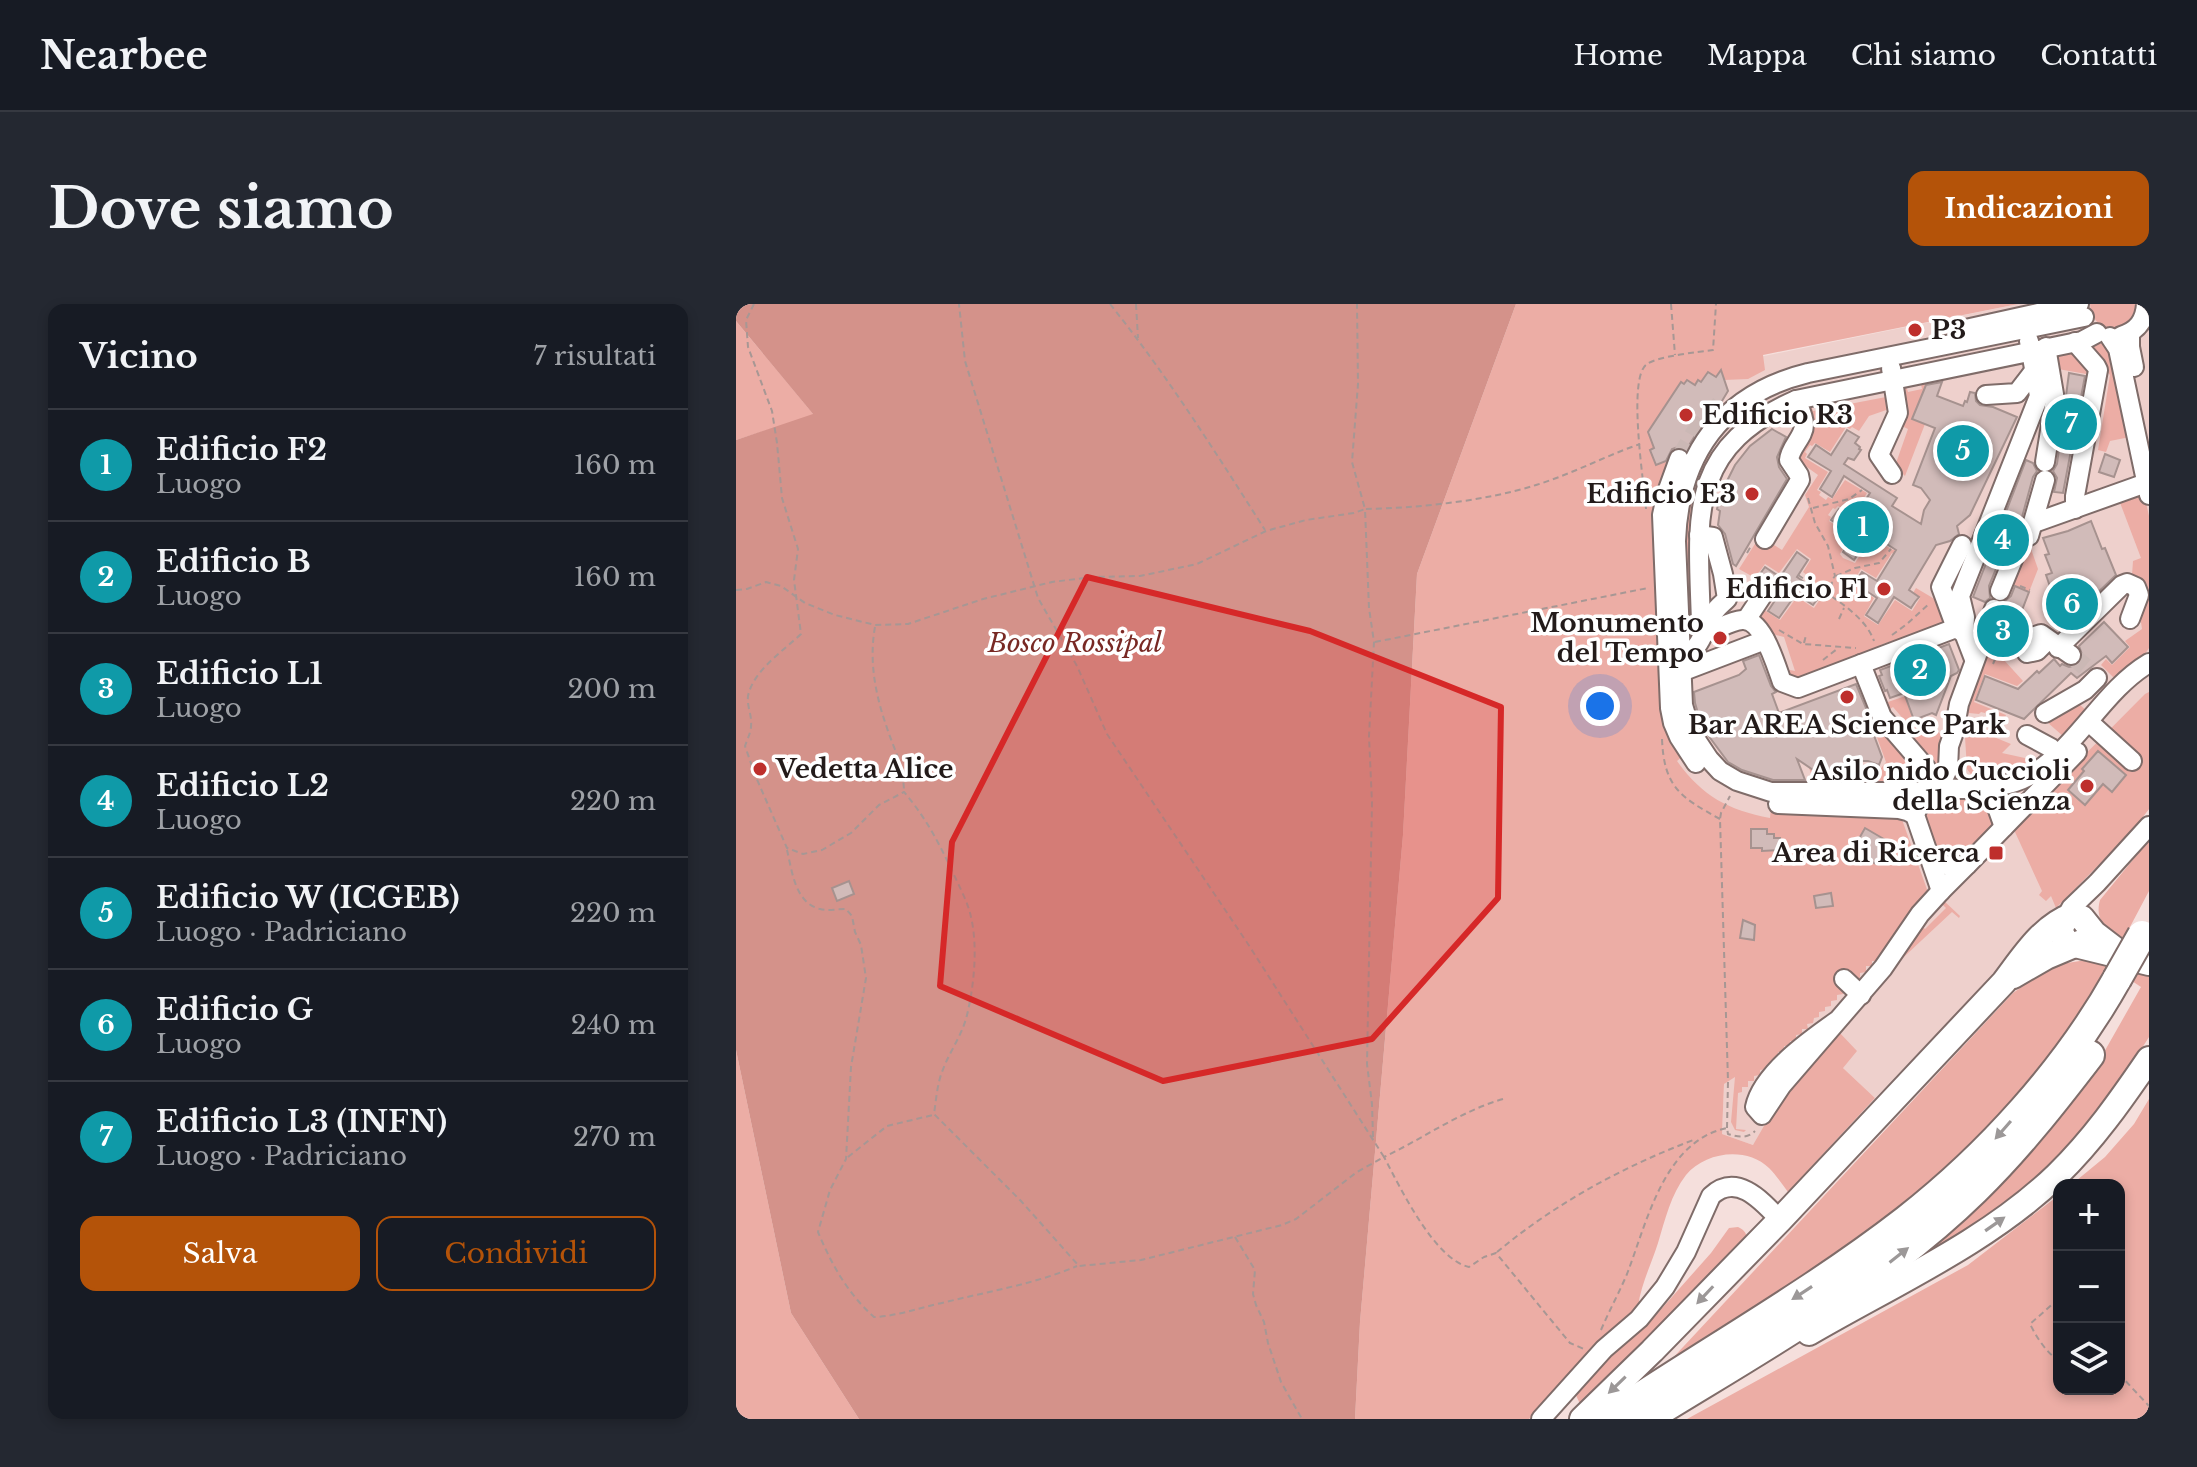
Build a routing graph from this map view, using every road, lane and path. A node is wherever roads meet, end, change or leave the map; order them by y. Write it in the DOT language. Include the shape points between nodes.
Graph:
graph roads {
  1 [pos="754,304"];
  2 [pos="959,304"];
  3 [pos="1110,304"];
  4 [pos="1136,304"];
  5 [pos="1357,304"];
  6 [pos="1671,304"];
  7 [pos="1716,304"];
  8 [pos="2146,304"];
  9 [pos="2082,308"];
  10 [pos="2025,323"];
  11 [pos="2130,333"];
  12 [pos="2104,335"];
  13 [pos="1138,339"];
  14 [pos="2075,342"];
  15 [pos="2038,348"];
  16 [pos="1713,350"];
  17 [pos="1888,351"];
  18 [pos="1675,356"];
  19 [pos="2034,371"];
  20 [pos="1893,379"];
  21 [pos="1986,395"];
  22 [pos="1796,400"];
  23 [pos="1720,404"];
  24 [pos="2149,436"];
  25 [pos="1640,444"];
  26 [pos="1679,459"];
  27 [pos="1892,474"];
  28 [pos="1796,487"];
  29 [pos="2148,487"];
  30 [pos="1862,490"];
  31 [pos="1365,509"];
  32 [pos="1812,509"];
  33 [pos="2073,515"];
  34 [pos="2034,523"];
  35 [pos="1266,531"];
  36 [pos="1699,535"];
  37 [pos="1765,539"];
  38 [pos="1962,545"];
  39 [pos="1891,549"];
  40 [pos="1798,575"];
  41 [pos="1835,576"];
  42 [pos="1033,586"];
  43 [pos="1653,587"];
  44 [pos="1941,587"];
  45 [pos="736,590"];
  46 [pos="796,596"];
  47 [pos="1762,596"];
  48 [pos="1831,597"];
  49 [pos="1844,607"];
  50 [pos="1839,619"];
  51 [pos="2130,619"];
  52 [pos="1746,620"];
  53 [pos="875,625"];
  54 [pos="1960,631"];
  55 [pos="1705,633"];
  56 [pos="1769,633"];
  57 [pos="1806,635"];
  58 [pos="1884,638"];
  59 [pos="1374,642"];
  60 [pos="1803,644"];
  61 [pos="1874,644"];
  62 [pos="1838,648"];
  63 [pos="2059,648"];
  64 [pos="1862,656"];
  65 [pos="1996,657"];
  66 [pos="1974,659"];
  67 [pos="1823,660"];
  68 [pos="2149,663"];
  69 [pos="1993,664"];
  70 [pos="1676,666"];
  71 [pos="2149,671"];
  72 [pos="2121,694"];
  73 [pos="2045,713"];
  74 [pos="2094,726"];
  75 [pos="1954,732"];
  76 [pos="2027,735"];
  77 [pos="1692,747"];
  78 [pos="2062,758"];
  79 [pos="2132,761"];
  80 [pos="1980,788"];
  81 [pos="1938,790"];
  82 [pos="904,792"];
  83 [pos="1732,792"];
  84 [pos="1808,799"];
  85 [pos="1915,815"];
  86 [pos="2149,826"];
  87 [pos="2004,827"];
  88 [pos="787,848"];
  89 [pos="1928,853"];
  90 [pos="1967,865"];
  91 [pos="1941,891"];
  92 [pos="2076,929"];
  93 [pos="2138,957"];
  94 [pos="1844,979"];
  95 [pos="1861,995"];
  96 [pos="2149,1059"];
  97 [pos="1503,1099"];
  98 [pos="934,1114"];
  99 [pos="1762,1115"];
  100 [pos="1727,1128"];
  101 [pos="1701,1138"];
  102 [pos="1373,1141"];
  103 [pos="1384,1157"];
  104 [pos="846,1159"];
  105 [pos="1780,1220"];
  106 [pos="1235,1236"];
  107 [pos="1496,1253"];
  108 [pos="1079,1266"];
  109 [pos="2053,1304"];
  110 [pos="1601,1352"];
  111 [pos="2053,1355"];
  112 [pos="2125,1380"];
  113 [pos="2149,1406"];
  114 [pos="1302,1419"];
  115 [pos="1541,1419"];
  116 [pos="1582,1419"];
  117 [pos="1609,1419"];
  118 [pos="1646,1419"];
  119 [pos="1661,1419"];
  1 -- 46 [label="path" via="746,320 748,347 772,411 782,498 798,549"];
  2 -- 42 [label="path" via="965,361"];
  3 -- 13 [label="path"];
  4 -- 13 [label="path"];
  5 -- 31 [label="path" via="1352,462"];
  6 -- 18 [label="path"];
  7 -- 16 [label="path"];
  8 -- 11 [label="street" via="2144,318"];
  9 -- 10 [label="street"];
  9 -- 12 [label="street" via="2089,326"];
  10 -- 15 [label="street"];
  10 -- 17 [label="street"];
  11 -- 12 [label="street"];
  11 -- 24 [label="street"];
  12 -- 14 [label="street"];
  12 -- 29 [label="street" via="2118,349"];
  13 -- 35 [label="path"];
  14 -- 15 [label="street"];
  14 -- 33 [label="street" via="2098,370"];
  15 -- 19 [label="street"];
  15 -- 20 [label="street"];
  15 -- 34 [label="street" via="2055,400"];
  17 -- 20 [label="street"];
  17 -- 23 [label="street" via="1785,367"];
  17 -- 70 [label="street" via="1770,385 1738,405 1707,437 1687,474 1677,516"];
  19 -- 21 [label="street" via="2017,393"];
  19 -- 54 [label="street" via="2039,396 1960,596 1965,617"];
  20 -- 22 [label="street"];
  20 -- 27 [label="street" via="1898,413 1879,455"];
  22 -- 28 [label="street" via="1804,421 1789,454 1799,475"];
  22 -- 36 [label="street" via="1759,418 1731,443 1709,480"];
  25 -- 31 [label="path" via="1500,495"];
  26 -- 70 [label="street" via="1662,515"];
  28 -- 32 [label="path" via="1806,493"];
  28 -- 37 [label="street"];
  29 -- 33 [label="street"];
  30 -- 32 [label="path"];
  31 -- 35 [label="path"];
  31 -- 59 [label="path"];
  32 -- 41 [label="path"];
  33 -- 34 [label="street"];
  34 -- 66 [label="street" via="2021,540"];
  35 -- 42 [label="path" via="1197,564 1140,576"];
  36 -- 55 [label="street"];
  36 -- 55 [label="street" via="1713,537 1727,599 1711,616"];
  38 -- 44 [label="street"];
  39 -- 41 [label="path" via="1874,565"];
  40 -- 48 [label="path"];
  41 -- 48 [label="path"];
  42 -- 53 [label="path" via="908,624"];
  42 -- 102 [label="path" via="1107,734"];
  43 -- 59 [label="path"];
  44 -- 54 [label="street"];
  44 -- 58 [label="path" via="1927,607"];
  45 -- 46 [label="path" via="766,582"];
  46 -- 53 [label="path" via="816,608"];
  46 -- 88 [label="path" via="801,634 755,678 748,694 752,722 745,746"];
  47 -- 52 [label="street"];
  48 -- 49 [label="path"];
  49 -- 50 [label="path"];
  49 -- 61 [label="path" via="1868,628"];
  51 -- 63 [label="street" via="2139,595 2127,583"];
  52 -- 55 [label="street"];
  52 -- 56 [label="street"];
  53 -- 82 [label="path" via="874,680 903,770"];
  54 -- 64 [label="street"];
  54 -- 66 [label="street"];
  55 -- 70 [label="street"];
  56 -- 60 [label="path"];
  56 -- 64 [label="street" via="1782,682 1798,688"];
  56 -- 70 [label="street"];
  57 -- 60 [label="path"];
  59 -- 102 [label="path" via="1367,1050"];
  60 -- 62 [label="path"];
  62 -- 64 [label="path"];
  62 -- 67 [label="path"];
  64 -- 81 [label="street" via="1882,717"];
  65 -- 69 [label="path"];
  66 -- 75 [label="street"];
  68 -- 72 [label="street"];
  70 -- 77 [label="street"];
  71 -- 72 [label="street"];
  72 -- 73 [label="street" via="2092,674 2085,690"];
  72 -- 74 [label="street"];
  74 -- 78 [label="street"];
  74 -- 79 [label="street"];
  75 -- 80 [label="street" via="1959,771 1967,783"];
  75 -- 81 [label="street" via="1948,769"];
  76 -- 78 [label="street"];
  77 -- 83 [label="street" via="1699,767"];
  77 -- 84 [label="street" via="1737,781"];
  78 -- 80 [label="street" via="2010,784"];
  78 -- 87 [label="street"];
  80 -- 81 [label="street"];
  80 -- 87 [label="street" via="1994,799"];
  81 -- 84 [label="street"];
  81 -- 85 [label="street" via="1925,798"];
  82 -- 88 [label="path" via="822,850 803,854"];
  82 -- 98 [label="path" via="934,832 972,918 967,1016 941,1072"];
  83 -- 84 [label="street" via="1770,803"];
  83 -- 100 [label="path" via="1721,813"];
  84 -- 85 [label="street"];
  85 -- 89 [label="street"];
  86 -- 92 [label="street" via="2097,883"];
  87 -- 90 [label="street"];
  88 -- 104 [label="path" via="804,900 822,910 846,909 861,945 866,978 851,1067"];
  89 -- 90 [label="street" via="1936,863"];
  89 -- 91 [label="street"];
  90 -- 91 [label="street"];
  91 -- 95 [label="street"];
  92 -- 93 [label="main road"];
  92 -- 105 [label="main road" via="2046,957 2004,982"];
  93 -- 117 [label="highway, one-way" via="2033,1096 1944,1188 1839,1269"];
  118 -- 93 [label="highway, one-way" via="1861,1284 1957,1206 2016,1149 2090,1055"];
  94 -- 95 [label="street"];
  95 -- 99 [label="street"];
  119 -- 96 [label="main road, one-way" via="1989,1229 2057,1176 2107,1120"];
  97 -- 103 [label="path" via="1476,1107"];
  98 -- 104 [label="path" via="887,1126"];
  98 -- 108 [label="path"];
  99 -- 100 [label="path" via="1751,1135 1728,1134"];
  100 -- 101 [label="path"];
  101 -- 107 [label="path" via="1581,1193"];
  101 -- 110 [label="path" via="1685,1151 1657,1195 1601,1330"];
  102 -- 103 [label="path"];
  103 -- 106 [label="path" via="1296,1219"];
  103 -- 107 [label="path" via="1423,1225 1458,1264 1469,1267"];
  104 -- 108 [label="path" via="818,1232 839,1276 874,1317"];
  105 -- 110 [label="street" via="1750,1192 1734,1186 1718,1189 1665,1287"];
  105 -- 116 [label="main road, one-way"];
  106 -- 108 [label="path" via="1141,1260"];
  106 -- 114 [label="path" via="1255,1270 1256,1305 1281,1382"];
  107 -- 110 [label="path" via="1570,1343"];
  109 -- 111 [label="path" via="2030,1324"];
  110 -- 115 [label="street"];
  112 -- 113 [label="path"];
}
